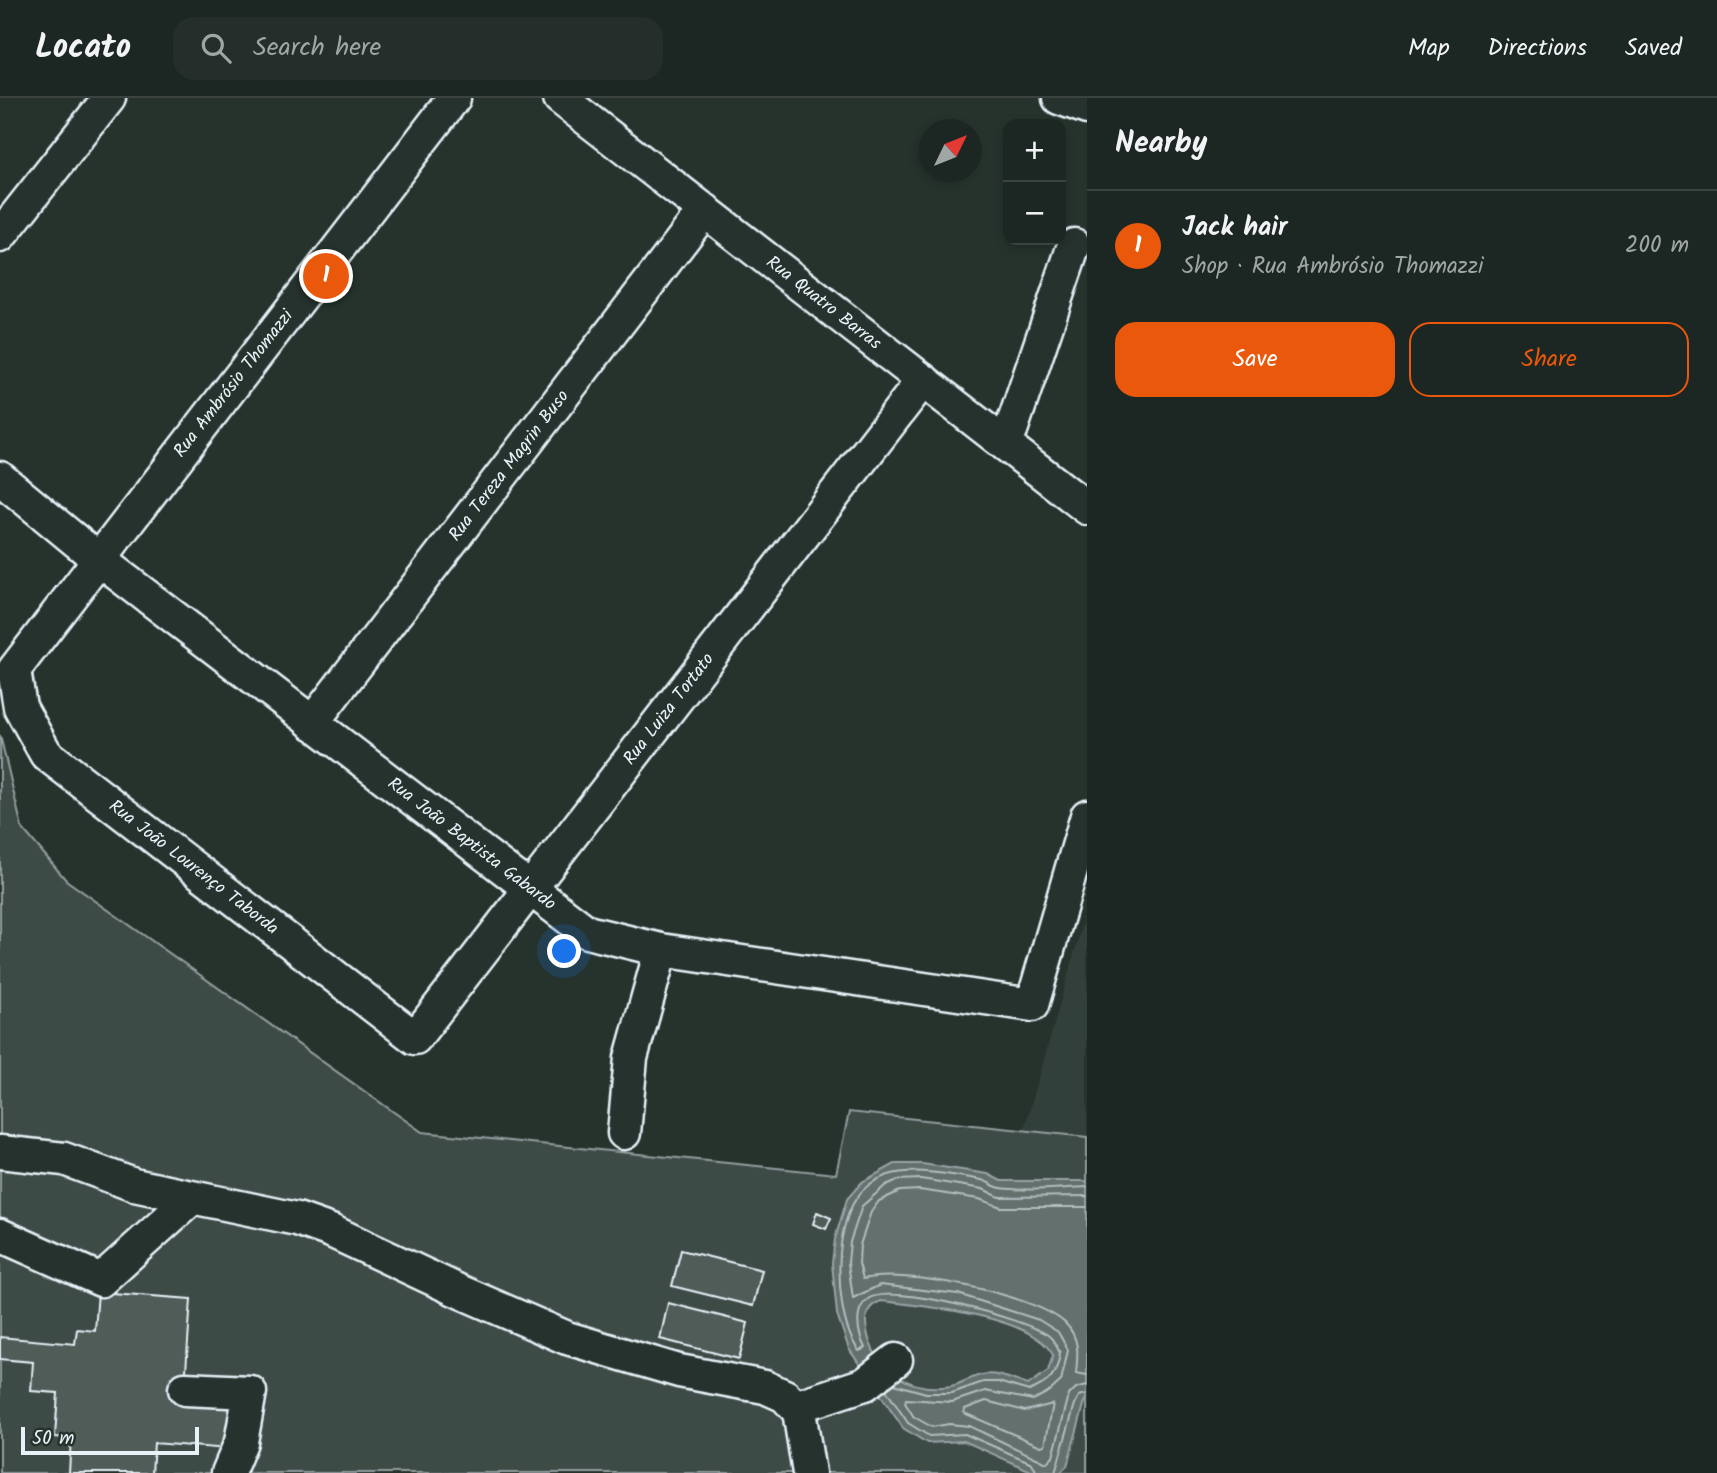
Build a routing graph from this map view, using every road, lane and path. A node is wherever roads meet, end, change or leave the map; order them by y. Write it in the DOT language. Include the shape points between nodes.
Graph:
graph roads {
  1 [pos="109,98"];
  2 [pos="454,98"];
  3 [pos="560,98"];
  4 [pos="1059,98"];
  5 [pos="1087,108"];
  6 [pos="705,210"];
  7 [pos="0,236"];
  8 [pos="1074,245"];
  9 [pos="923,380"];
  10 [pos="1006,445"];
  11 [pos="0,478"];
  12 [pos="1087,508"];
  13 [pos="98,559"];
  14 [pos="14,670"];
  15 [pos="312,723"];
  16 [pos="1087,816"];
  17 [pos="530,889"];
  18 [pos="661,950"];
  19 [pos="415,1038"];
  20 [pos="624,1133"];
  21 [pos="0,1152"];
  22 [pos="192,1198"];
  23 [pos="0,1235"];
  24 [pos="883,1370"];
  25 [pos="185,1389"];
  26 [pos="795,1407"];
  27 [pos="228,1473"];
  28 [pos="809,1473"];
  1 -- 7 [label="street"];
  2 -- 13 [label="street, Rua Ambrósio Thomazzi"];
  3 -- 6 [label="street, Rua Quatro Barras"];
  4 -- 5 [label="street"];
  6 -- 9 [label="street, Rua Quatro Barras"];
  6 -- 15 [label="street, Rua Tereza Magrin Buso"];
  8 -- 10 [label="street"];
  9 -- 10 [label="street, Rua Quatro Barras"];
  9 -- 17 [label="street, Rua Luiza Tortato"];
  10 -- 12 [label="street, Rua Quatro Barras"];
  11 -- 13 [label="street, Rua João Baptista Gabardo"];
  13 -- 14 [label="street, Rua Ambrósio Thomazzi"];
  13 -- 15 [label="street, Rua João Baptista Gabardo"];
  14 -- 19 [label="street, Rua João Lourenço Taborda" via="20,707 46,754"];
  15 -- 17 [label="street, Rua João Baptista Gabardo"];
  16 -- 18 [label="street, Rua João Baptista Gabardo" via="1032,1005"];
  17 -- 18 [label="street, Rua João Baptista Gabardo" via="587,932"];
  17 -- 19 [label="street, Rua Luiza Tortato"];
  18 -- 20 [label="street" via="631,1058"];
  21 -- 22 [label="street" via="64,1159 134,1185"];
  22 -- 23 [label="street" via="101,1280"];
  22 -- 26 [label="street" via="297,1219 567,1338 679,1371 765,1387 785,1396"];
  24 -- 26 [label="street"];
  25 -- 27 [label="street" via="250,1392 251,1412"];
  26 -- 28 [label="street" via="803,1424"];
}
